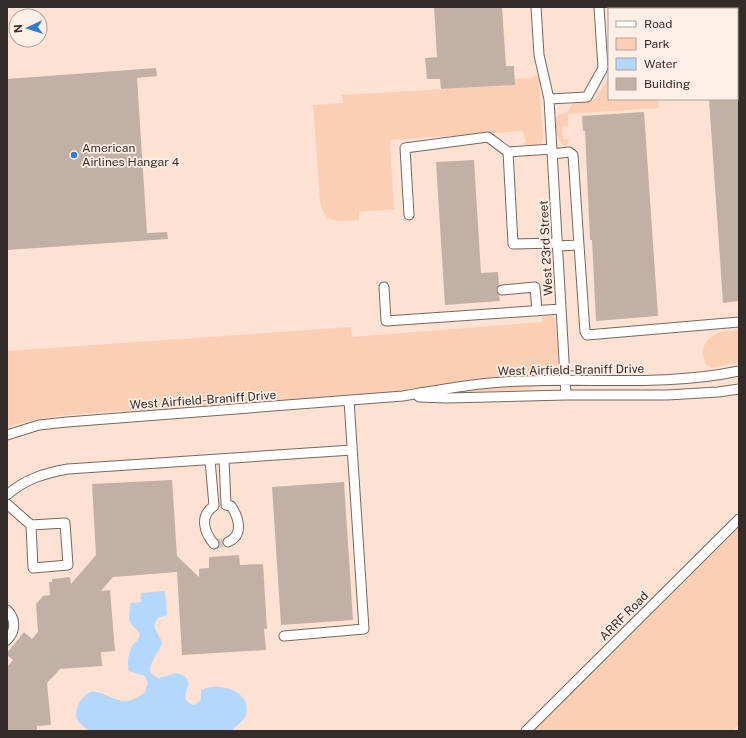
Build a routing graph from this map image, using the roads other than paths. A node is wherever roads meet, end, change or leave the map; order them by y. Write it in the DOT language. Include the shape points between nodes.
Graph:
graph roads {
  1 [pos="536,7"];
  2 [pos="599,7"];
  3 [pos="549,99"];
  4 [pos="552,151"];
  5 [pos="508,152"];
  6 [pos="409,215"];
  7 [pos="557,245"];
  8 [pos="579,245"];
  9 [pos="384,287"];
  10 [pos="502,290"];
  11 [pos="561,309"];
  12 [pos="537,311"];
  13 [pos="739,322"];
  14 [pos="739,371"];
  15 [pos="565,380"];
  16 [pos="739,389"];
  17 [pos="566,395"];
  18 [pos="403,396"];
  19 [pos="349,400"];
  20 [pos="7,435"];
  21 [pos="352,450"];
  22 [pos="224,459"];
  23 [pos="210,460"];
  24 [pos="7,495"];
  25 [pos="7,504"];
  26 [pos="739,519"];
  27 [pos="31,525"];
  28 [pos="228,542"];
  29 [pos="214,544"];
  30 [pos="7,610"];
  31 [pos="284,636"];
  32 [pos="7,640"];
  33 [pos="526,731"];
  1 -- 3 [label="street, West 23rd Street" via="539,55"];
  2 -- 3 [label="street" via="603,68 587,97"];
  3 -- 4 [label="street, West 23rd Street"];
  4 -- 5 [label="street"];
  4 -- 7 [label="street, West 23rd Street"];
  4 -- 8 [label="street" via="569,152 574,155"];
  5 -- 6 [label="street" via="488,137 405,148"];
  5 -- 7 [label="street" via="512,244"];
  7 -- 8 [label="street"];
  7 -- 11 [label="street, West 23rd Street"];
  8 -- 13 [label="street" via="587,335"];
  9 -- 12 [label="street" via="386,321"];
  10 -- 12 [label="street" via="535,288"];
  11 -- 12 [label="street"];
  11 -- 15 [label="street, West 23rd Street"];
  14 -- 15 [label="street, West Airfield-Braniff Drive" via="682,379"];
  15 -- 17 [label="street, West 23rd Street"];
  15 -- 18 [label="street, West Airfield-Braniff Drive" via="522,381"];
  16 -- 17 [label="street, West Airfield-Braniff Drive" via="667,395"];
  17 -- 18 [label="street, West Airfield-Braniff Drive" via="447,398"];
  18 -- 19 [label="street, West Airfield-Braniff Drive"];
  19 -- 20 [label="street, West Airfield-Braniff Drive" via="68,422 39,425"];
  19 -- 21 [label="street"];
  21 -- 22 [label="street"];
  21 -- 31 [label="street" via="364,629"];
  22 -- 23 [label="street"];
  22 -- 28 [label="street" via="226,505 231,506 239,521 238,533 234,540"];
  23 -- 24 [label="street" via="68,469 41,474 15,487"];
  23 -- 29 [label="street" via="214,506 208,509 204,522 206,535"];
  25 -- 27 [label="street"];
  26 -- 33 [label="street, ARRF Road"];
  27 -- 27 [label="street" via="33,568 68,565 65,523"];
  30 -- 32 [label="street" via="14,626"];
}
